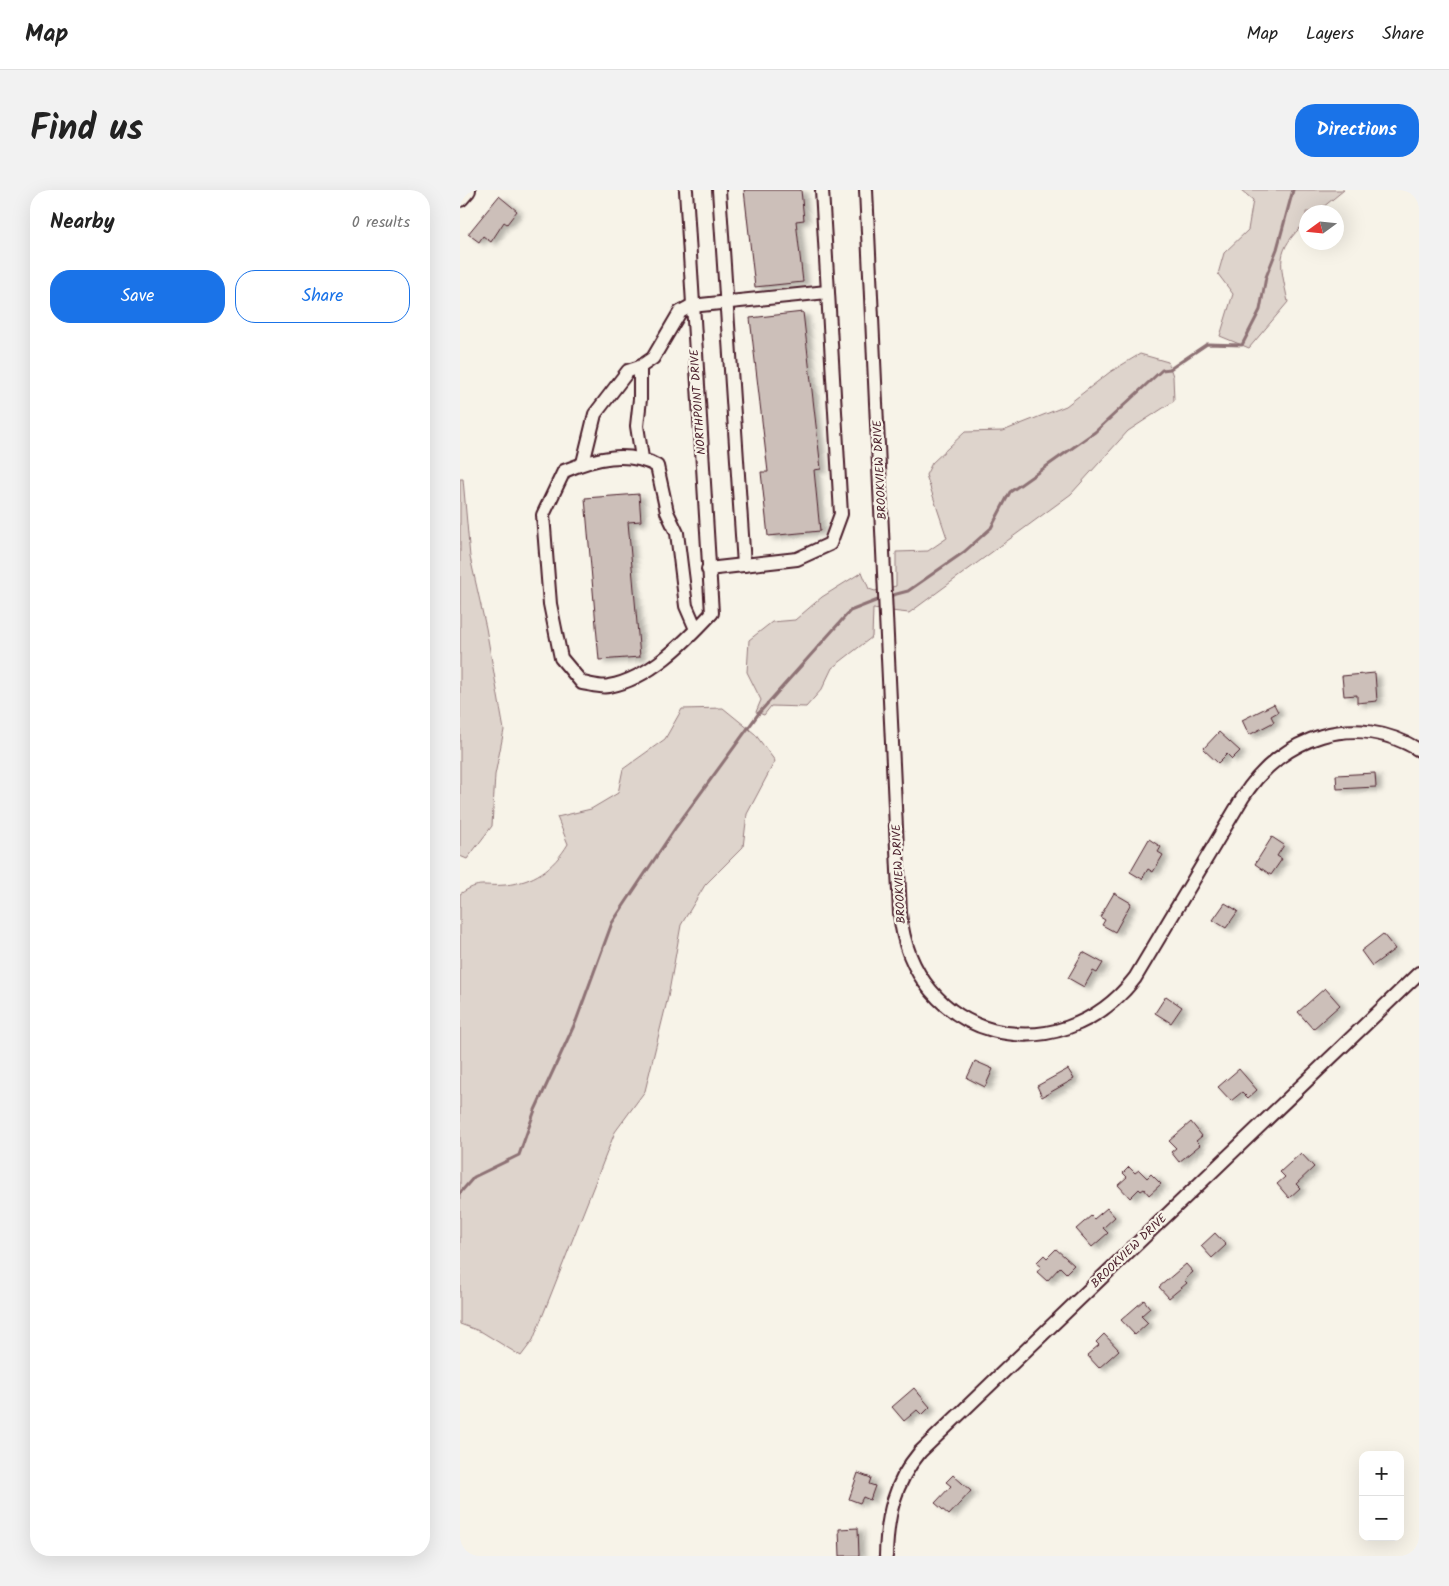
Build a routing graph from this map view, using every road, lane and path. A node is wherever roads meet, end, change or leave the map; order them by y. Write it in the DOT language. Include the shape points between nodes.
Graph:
graph roads {
  1 [pos="467,190"];
  2 [pos="686,190"];
  3 [pos="719,190"];
  4 [pos="822,190"];
  5 [pos="866,190"];
  6 [pos="460,198"];
  7 [pos="826,292"];
  8 [pos="726,303"];
  9 [pos="692,306"];
  10 [pos="640,366"];
  11 [pos="642,458"];
  12 [pos="583,463"];
  13 [pos="744,565"];
  14 [pos="708,569"];
  15 [pos="696,629"];
  16 [pos="1419,750"];
  17 [pos="1419,973"];
  18 [pos="886,1556"];
  1 -- 6 [label="main road"];
  2 -- 9 [label="street, NORTHPOINT DRIVE"];
  3 -- 8 [label="street"];
  4 -- 7 [label="street"];
  5 -- 16 [label="street, BROOKVIEW DRIVE" via="900,913 904,939 920,976 936,997 957,1014 994,1031 1033,1035 1060,1031 1096,1014 1135,978 1262,770 1287,750 1319,736 1359,732 1393,738"];
  7 -- 8 [label="street"];
  7 -- 13 [label="street" via="841,514 830,544 797,559"];
  8 -- 9 [label="street"];
  8 -- 13 [label="street"];
  9 -- 10 [label="street" via="680,312 653,358"];
  9 -- 14 [label="street, NORTHPOINT DRIVE"];
  10 -- 11 [label="street" via="636,426"];
  10 -- 12 [label="street" via="628,371 595,414"];
  11 -- 12 [label="street" via="593,459"];
  11 -- 15 [label="street" via="657,466 667,512 677,533 686,606"];
  12 -- 15 [label="street" via="564,471 543,515 550,604 561,658 582,683 608,686 638,675"];
  13 -- 14 [label="street"];
  14 -- 15 [label="street, NORTHPOINT DRIVE" via="712,613"];
  17 -- 18 [label="street, BROOKVIEW DRIVE" via="920,1452 900,1481 893,1499 888,1519"];
}
